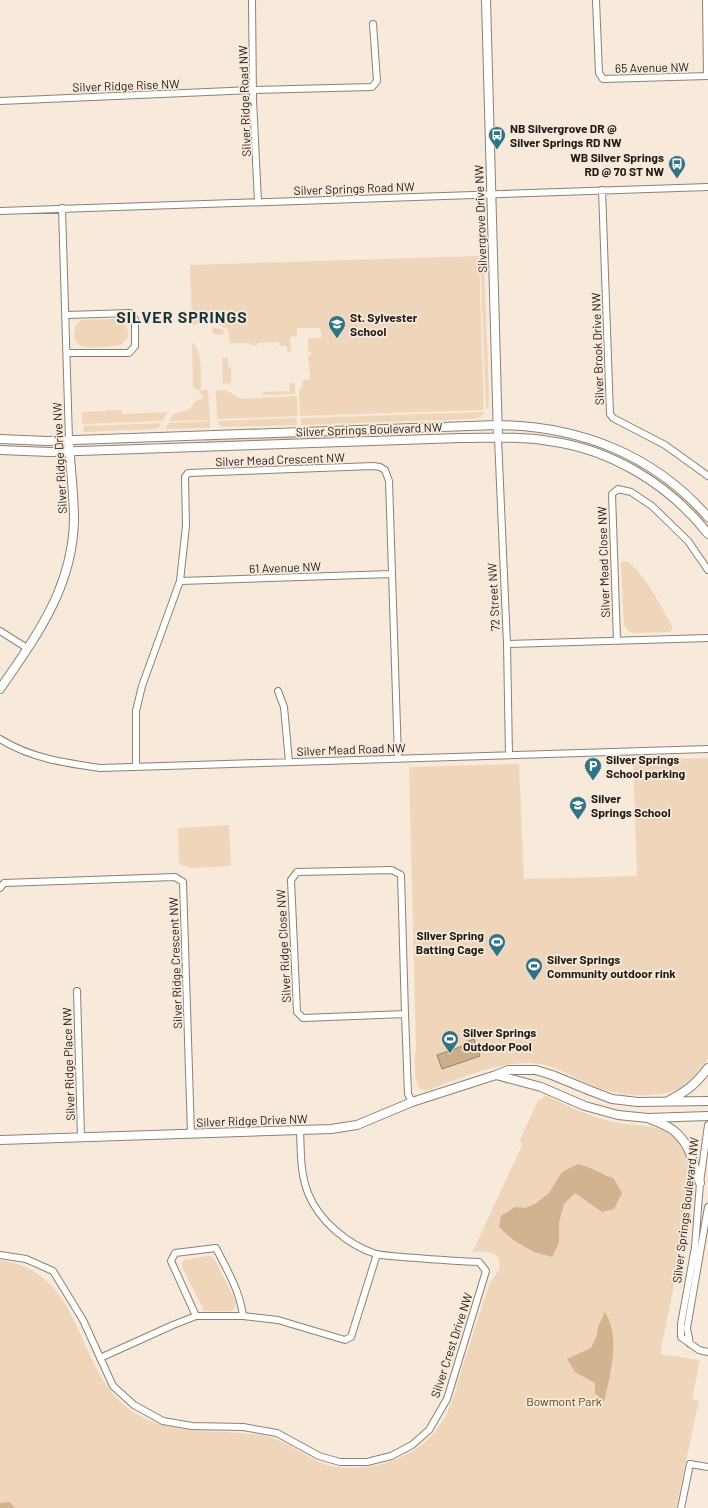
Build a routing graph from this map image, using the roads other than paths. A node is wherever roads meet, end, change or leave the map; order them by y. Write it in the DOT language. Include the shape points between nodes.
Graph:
graph roads {
  1 [pos="252,0"];
  2 [pos="486,0"];
  3 [pos="596,0"];
  4 [pos="706,0"];
  5 [pos="373,24"];
  6 [pos="708,76"];
  7 [pos="253,90"];
  8 [pos="0,101"];
  9 [pos="708,186"];
  10 [pos="602,190"];
  11 [pos="491,194"];
  12 [pos="258,202"];
  13 [pos="62,208"];
  14 [pos="0,211"];
  15 [pos="67,315"];
  16 [pos="67,353"];
  17 [pos="497,426"];
  18 [pos="498,438"];
  19 [pos="0,439"];
  20 [pos="69,440"];
  21 [pos="0,450"];
  22 [pos="70,451"];
  23 [pos="708,476"];
  24 [pos="708,517"];
  25 [pos="708,534"];
  26 [pos="708,570"];
  27 [pos="391,574"];
  28 [pos="180,580"];
  29 [pos="0,631"];
  30 [pos="708,638"];
  31 [pos="617,640"];
  32 [pos="507,644"];
  33 [pos="27,648"];
  34 [pos="0,689"];
  35 [pos="278,691"];
  36 [pos="0,739"];
  37 [pos="708,749"];
  38 [pos="509,755"];
  39 [pos="398,758"];
  40 [pos="289,762"];
  41 [pos="136,767"];
  42 [pos="0,888"];
  43 [pos="77,991"];
  44 [pos="405,1014"];
  45 [pos="708,1068"];
  46 [pos="496,1075"];
  47 [pos="708,1101"];
  48 [pos="412,1102"];
  49 [pos="667,1102"];
  50 [pos="708,1116"];
  51 [pos="648,1118"];
  52 [pos="708,1125"];
  53 [pos="300,1130"];
  54 [pos="191,1134"];
  55 [pos="81,1137"];
  56 [pos="0,1140"];
  57 [pos="700,1184"];
  58 [pos="708,1207"];
  59 [pos="377,1254"];
  60 [pos="0,1255"];
  61 [pos="196,1316"];
  62 [pos="243,1316"];
  63 [pos="689,1344"];
  64 [pos="708,1352"];
  65 [pos="100,1358"];
  66 [pos="708,1467"];
  67 [pos="681,1508"];
  1 -- 7 [label="street, Silver Ridge Road NW"];
  2 -- 11 [label="street, Silvergrove Drive NW"];
  3 -- 6 [label="street, 65 Avenue NW" via="599,73 603,79"];
  4 -- 6 [label="street"];
  5 -- 7 [label="street, Silver Ridge Rise NW" via="377,81 372,87"];
  7 -- 8 [label="street, Silver Ridge Rise NW"];
  7 -- 12 [label="street, Silver Ridge Road NW"];
  9 -- 10 [label="street, Silver Springs Road NW"];
  10 -- 11 [label="street, Silver Springs Road NW"];
  10 -- 23 [label="street, Silver Brook Drive NW" via="610,414 665,445"];
  11 -- 12 [label="street, Silver Springs Road NW"];
  11 -- 17 [label="street, Silvergrove Drive NW"];
  12 -- 13 [label="street, Silver Springs Road NW"];
  13 -- 14 [label="street, Silver Springs Road NW"];
  13 -- 15 [label="street, Silver Ridge Drive NW"];
  15 -- 16 [label="street, Silver Ridge Drive NW"];
  15 -- 16 [label="street" via="130,313 135,319 135,346 129,353"];
  16 -- 20 [label="street, Silver Ridge Drive NW"];
  17 -- 18 [label="street, Silvergrove Drive NW"];
  17 -- 20 [label="street, Silver Springs Boulevard NW"];
  17 -- 24 [label="street, Silver Springs Boulevard NW" via="555,430 589,438 619,450 648,465 680,488"];
  18 -- 22 [label="street, Silver Springs Boulevard NW"];
  18 -- 25 [label="street, Silver Springs Boulevard NW" via="550,441 580,447 609,458 662,488 686,509"];
  18 -- 32 [label="street, 72 Street NW"];
  19 -- 20 [label="street, Silver Springs Boulevard NW"];
  20 -- 22 [label="street, Silver Ridge Drive NW"];
  21 -- 22 [label="street, Silver Springs Boulevard NW"];
  22 -- 33 [label="street, Silver Ridge Drive NW" via="74,518 72,543 56,599 42,627"];
  26 -- 31 [label="street, Silver Mead Close NW" via="688,542 652,506 631,492 618,489 614,491 612,494"];
  27 -- 28 [label="street, 61 Avenue NW"];
  27 -- 28 [label="street, Silver Mead Crescent NW" via="389,481 385,470 373,466 188,473 185,477 186,526"];
  27 -- 39 [label="street, Silver Mead Crescent NW"];
  28 -- 41 [label="street, Silver Mead Crescent NW" via="142,686 136,711"];
  29 -- 33 [label="street"];
  30 -- 31 [label="street"];
  31 -- 32 [label="street"];
  32 -- 38 [label="street, 72 Street NW"];
  33 -- 34 [label="street, Silver Ridge Drive NW"];
  35 -- 40 [label="street" via="284,707"];
  36 -- 41 [label="street, Silver Mead Road NW" via="24,751 59,762 100,768"];
  37 -- 38 [label="street, Silver Mead Road NW"];
  38 -- 39 [label="street, Silver Mead Road NW"];
  39 -- 40 [label="street, Silver Mead Road NW"];
  40 -- 41 [label="street, Silver Mead Road NW"];
  42 -- 54 [label="street, Silver Ridge Crescent NW" via="4,883 167,878 183,882"];
  43 -- 55 [label="street, Silver Ridge Place NW"];
  44 -- 44 [label="street, Silver Ridge Close NW" via="401,875 392,870 297,872 291,880 297,1012 303,1018"];
  44 -- 48 [label="street, Silver Ridge Close NW" via="408,1094"];
  45 -- 49 [label="street" via="688,1090"];
  46 -- 48 [label="street, Silver Ridge Drive NW"];
  46 -- 49 [label="street, Silver Ridge Drive NW" via="508,1070 536,1070 612,1099"];
  46 -- 51 [label="street" via="541,1087 585,1106 618,1115"];
  47 -- 49 [label="street, Silver Ridge Drive NW"];
  48 -- 53 [label="street, Silver Ridge Drive NW" via="357,1124 331,1129"];
  50 -- 51 [label="street"];
  51 -- 57 [label="street" via="673,1130 682,1139 693,1157"];
  52 -- 57 [label="street, Silver Springs Boulevard NW"];
  53 -- 54 [label="street, Silver Ridge Drive NW"];
  53 -- 59 [label="street, Silver Crest Drive NW" via="302,1169 308,1193 316,1208 331,1228 353,1244"];
  54 -- 55 [label="street, Silver Ridge Drive NW"];
  55 -- 56 [label="street, Silver Ridge Drive NW"];
  57 -- 63 [label="street, Silver Springs Boulevard NW" via="694,1247 680,1324 682,1337"];
  58 -- 63 [label="street, Silver Springs Boulevard NW" via="687,1328"];
  59 -- 62 [label="street" via="351,1337 345,1340 278,1320"];
  59 -- 65 [label="street, Silver Crest Drive NW" via="479,1262 486,1271 447,1399 428,1430 412,1445 391,1456 367,1462 340,1462 319,1456 277,1433 243,1427 192,1426 163,1421 134,1405 113,1386"];
  60 -- 65 [label="street, Silver Crest Drive NW" via="26,1258 53,1271 83,1320"];
  61 -- 62 [label="street"];
  61 -- 62 [label="street" via="171,1261 175,1253 216,1248 235,1285 242,1304"];
  61 -- 65 [label="street"];
  63 -- 64 [label="street"];
  66 -- 67 [label="street" via="690,1464"];
}
